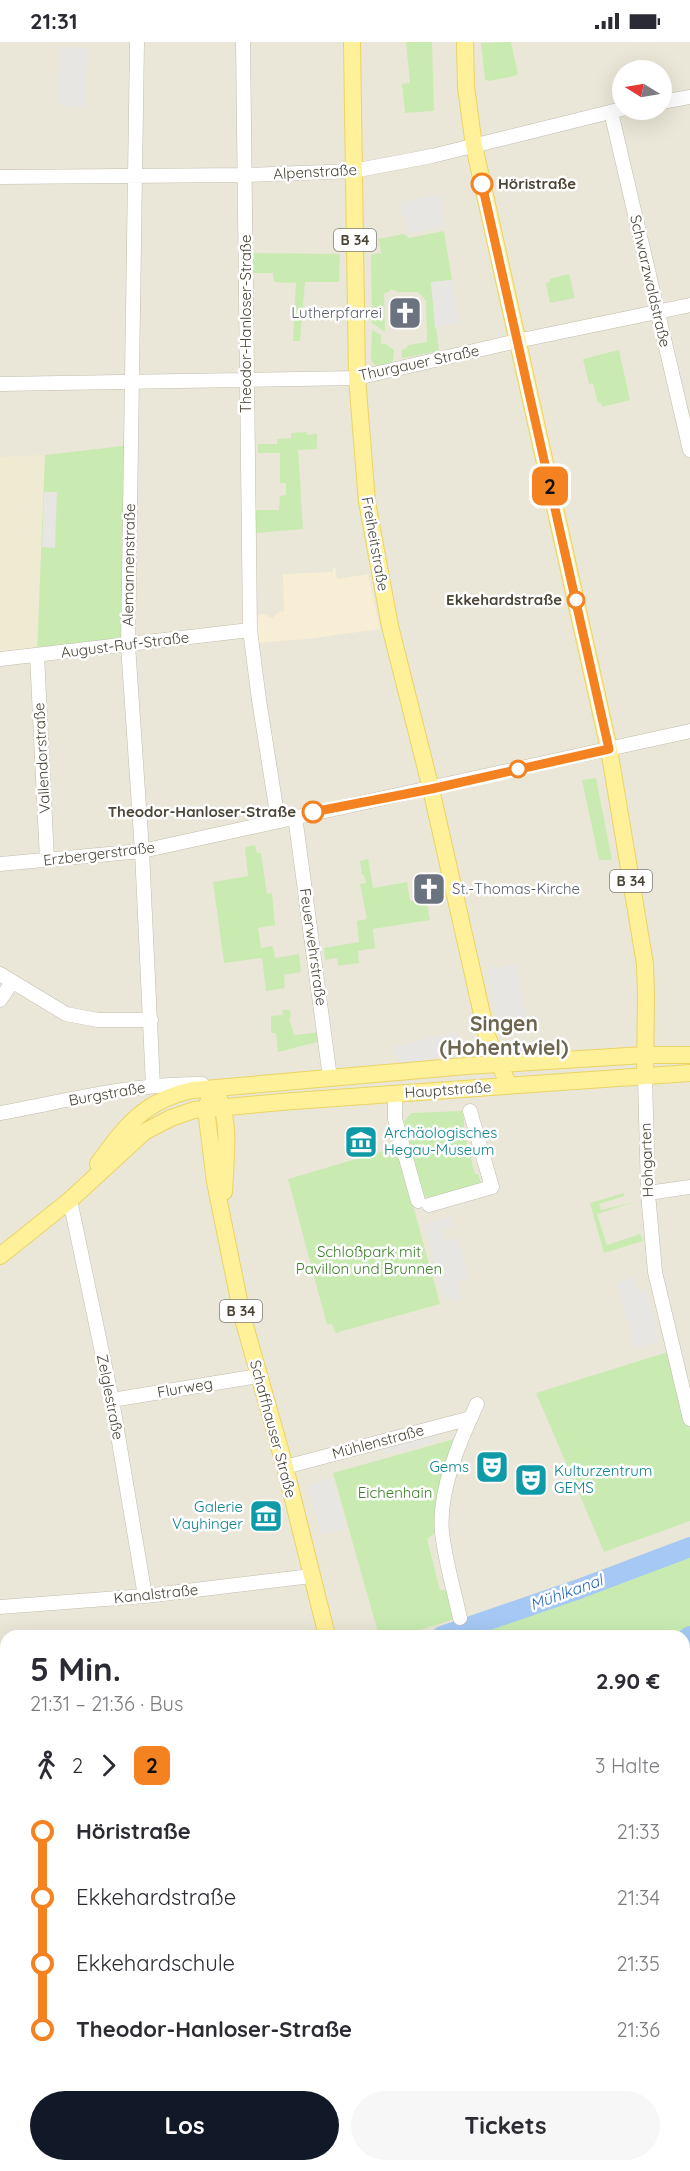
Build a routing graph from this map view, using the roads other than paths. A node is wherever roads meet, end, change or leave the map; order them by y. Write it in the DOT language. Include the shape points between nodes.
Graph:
graph roads {
  1 [pos="137,42"];
  2 [pos="243,42"];
  3 [pos="352,42"];
  4 [pos="465,42"];
  5 [pos="690,97"];
  6 [pos="672,100"];
  7 [pos="612,112"];
  8 [pos="619,120"];
  9 [pos="474,146"];
  10 [pos="353,171"];
  11 [pos="135,175"];
  12 [pos="246,175"];
  13 [pos="0,177"];
  14 [pos="690,305"];
  15 [pos="657,312"];
  16 [pos="517,341"];
  17 [pos="357,378"];
  18 [pos="246,380"];
  19 [pos="131,382"];
  20 [pos="0,384"];
  21 [pos="690,450"];
  22 [pos="250,630"];
  23 [pos="128,645"];
  24 [pos="37,655"];
  25 [pos="0,659"];
  26 [pos="690,731"];
  27 [pos="609,749"];
  28 [pos="431,789"];
  29 [pos="295,816"];
  30 [pos="278,820"];
  31 [pos="142,851"];
  32 [pos="47,860"];
  33 [pos="0,864"];
  34 [pos="0,974"];
  35 [pos="12,982"];
  36 [pos="0,1000"];
  37 [pos="151,1020"];
  38 [pos="487,1036"];
  39 [pos="644,1055"];
  40 [pos="690,1055"];
  41 [pos="498,1065"];
  42 [pos="466,1066"];
  43 [pos="690,1073"];
  44 [pos="645,1076"];
  45 [pos="330,1078"];
  46 [pos="153,1086"];
  47 [pos="509,1086"];
  48 [pos="213,1087"];
  49 [pos="395,1094"];
  50 [pos="153,1104"];
  51 [pos="223,1108"];
  52 [pos="206,1109"];
  53 [pos="470,1111"];
  54 [pos="0,1113"];
  55 [pos="144,1132"];
  56 [pos="690,1188"];
  57 [pos="648,1193"];
  58 [pos="70,1200"];
  59 [pos="224,1221"];
  60 [pos="0,1256"];
  61 [pos="258,1376"];
  62 [pos="112,1400"];
  63 [pos="477,1404"];
  64 [pos="471,1418"];
  65 [pos="690,1419"];
  66 [pos="285,1467"];
  67 [pos="311,1576"];
  68 [pos="145,1596"];
  69 [pos="0,1606"];
  70 [pos="460,1618"];
  71 [pos="325,1630"];
  1 -- 11 [label="street, Alemannenstraße"];
  2 -- 12 [label="street, Theodor-Hanloser-Straße"];
  3 -- 10 [label="main road, Freiheitstraße / B 34"];
  4 -- 9 [label="main road, B 34"];
  5 -- 6 [label="street"];
  7 -- 9 [label="street, Alpenstraße"];
  8 -- 15 [label="street, Schwarzwaldstraße"];
  9 -- 10 [label="street, Alpenstraße"];
  9 -- 16 [label="main road, B 34"];
  10 -- 12 [label="street, Alpenstraße"];
  10 -- 17 [label="main road, Freiheitstraße / B 34"];
  11 -- 12 [label="street, Alpenstraße"];
  11 -- 13 [label="street, Alpenstraße"];
  11 -- 19 [label="street, Alemannenstraße"];
  12 -- 18 [label="street, Theodor-Hanloser-Straße"];
  14 -- 15 [label="street, Thurgauer Straße"];
  15 -- 16 [label="street, Thurgauer Straße"];
  15 -- 21 [label="street, Schwarzwaldstraße"];
  16 -- 17 [label="street, Thurgauer Straße"];
  16 -- 27 [label="main road, B 34"];
  17 -- 18 [label="street, Thurgauer Straße"];
  17 -- 28 [label="main road, Freiheitstraße / B 34" via="374,540 390,626"];
  18 -- 19 [label="street, Thurgauer Straße"];
  18 -- 22 [label="street, Theodor-Hanloser-Straße"];
  19 -- 20 [label="street, Thurgauer Straße"];
  19 -- 23 [label="street, Alemannenstraße"];
  22 -- 23 [label="street, August-Ruf-Straße"];
  22 -- 30 [label="street, Theodor-Hanloser-Straße"];
  23 -- 24 [label="street, August-Ruf-Straße"];
  23 -- 31 [label="street, Alemannenstraße"];
  24 -- 25 [label="street, August-Ruf-Straße"];
  24 -- 32 [label="street, Vallendorstraße"];
  26 -- 27 [label="street, Erzbergerstraße"];
  27 -- 28 [label="street, Erzbergerstraße"];
  27 -- 39 [label="main road, B 34" via="645,964"];
  28 -- 29 [label="street, Erzbergerstraße"];
  28 -- 38 [label="main road, Freiheitstraße / B 34"];
  29 -- 30 [label="street, Erzbergerstraße"];
  29 -- 45 [label="street, Feuerwehrstraße"];
  30 -- 31 [label="street, Erzbergerstraße"];
  31 -- 32 [label="street, Erzbergerstraße"];
  31 -- 37 [label="street, Alemannenstraße"];
  32 -- 33 [label="street, Erzbergerstraße"];
  34 -- 35 [label="street"];
  35 -- 36 [label="street"];
  35 -- 37 [label="street" via="78,1018"];
  37 -- 46 [label="street, Alemannenstraße"];
  38 -- 41 [label="main road, Freiheitstraße / B 34"];
  38 -- 42 [label="main road" via="479,1053"];
  39 -- 40 [label="main road, Hauptstraße"];
  39 -- 41 [label="main road, Hauptstraße"];
  39 -- 44 [label="main road, B 34"];
  41 -- 42 [label="main road, Hauptstraße"];
  41 -- 47 [label="main road, Freiheitstraße / B 34"];
  42 -- 45 [label="main road, Hauptstraße"];
  43 -- 44 [label="main road, Hauptstraße"];
  44 -- 47 [label="main road, Hauptstraße"];
  44 -- 57 [label="street, Hohgarten"];
  45 -- 48 [label="main road, Hauptstraße"];
  46 -- 48 [label="street, Burgstraße"];
  46 -- 50 [label="main road"];
  46 -- 54 [label="street, Burgstraße"];
  47 -- 49 [label="main road, Hauptstraße"];
  48 -- 50 [label="main road, Hauptstraße" via="178,1093"];
  48 -- 51 [label="main road, Schaffhauser Straße / B 34"];
  48 -- 52 [label="main road, Schaffhauser Straße / B 34"];
  49 -- 51 [label="main road, Hauptstraße"];
  49 -- 53 [label="street" via="395,1119 424,1203 492,1187"];
  50 -- 55 [label="main road"];
  50 -- 58 [label="main road, Hauptstraße" via="129,1122"];
  51 -- 52 [label="main road, Hauptstraße"];
  51 -- 59 [label="main road, Schaffhauser Straße / B 34" via="227,1156"];
  52 -- 55 [label="main road, Hauptstraße" via="171,1118"];
  52 -- 59 [label="main road, Schaffhauser Straße / B 34"];
  55 -- 58 [label="main road"];
  56 -- 57 [label="street"];
  57 -- 65 [label="street, Hohgarten" via="657,1282"];
  58 -- 60 [label="main road"];
  58 -- 62 [label="street, Zelglestraße"];
  59 -- 61 [label="main road, Schaffhauser Straße / B 34"];
  61 -- 62 [label="street, Flurweg"];
  61 -- 66 [label="main road, Schaffhauser Straße / B 34"];
  62 -- 68 [label="street, Zelglestraße"];
  63 -- 64 [label="street"];
  64 -- 66 [label="street, Mühlenstraße"];
  64 -- 70 [label="street" via="447,1482 443,1512 442,1532"];
  66 -- 67 [label="main road, Schaffhauser Straße / B 34"];
  67 -- 68 [label="street, Kanalstraße"];
  67 -- 71 [label="main road, Schaffhauser Straße / B 34"];
  68 -- 69 [label="street, Kanalstraße"];
}
